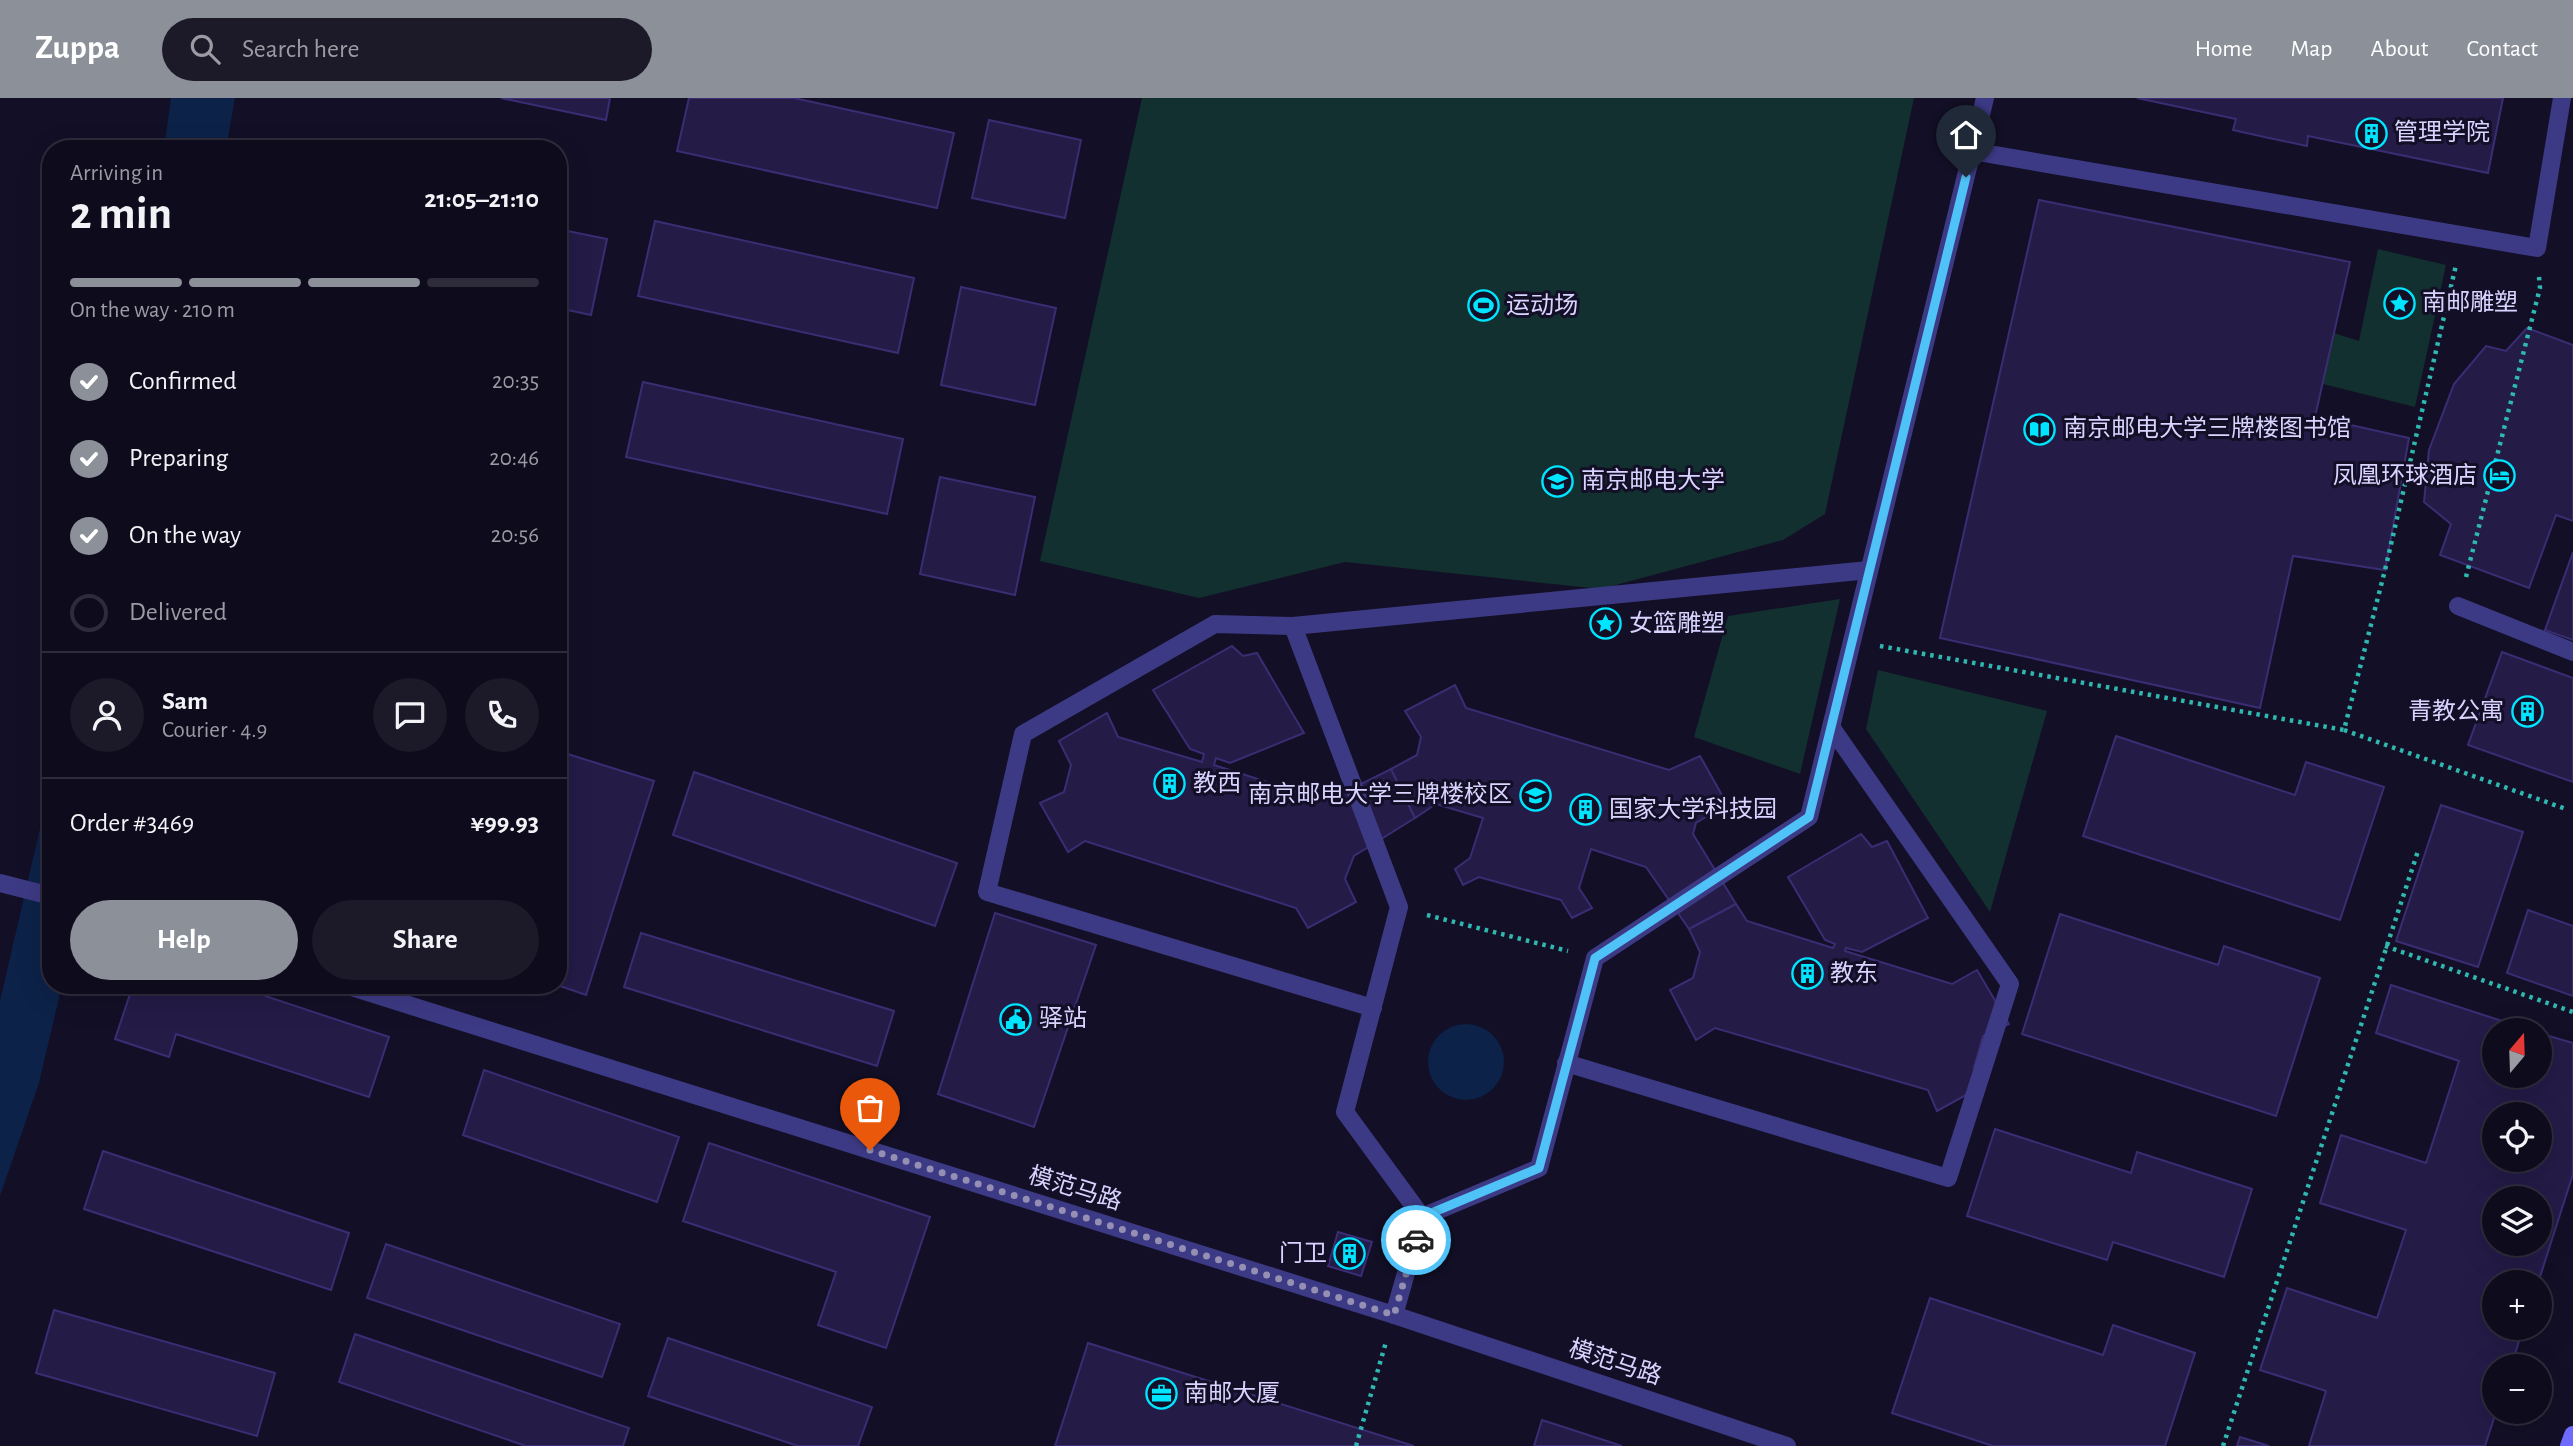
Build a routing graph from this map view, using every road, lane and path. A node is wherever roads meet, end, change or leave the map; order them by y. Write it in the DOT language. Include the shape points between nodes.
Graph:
graph roads {
  1 [pos="1985,98"];
  2 [pos="2562,98"];
  3 [pos="1972,151"];
  4 [pos="2463,236"];
  5 [pos="2537,248"];
  6 [pos="1869,570"];
  7 [pos="2458,607"];
  8 [pos="1293,626"];
  9 [pos="1852,641"];
  10 [pos="2573,652"];
  11 [pos="1831,727"];
  12 [pos="2344,730"];
  13 [pos="2566,809"];
  14 [pos="2418,851"];
  15 [pos="0,883"];
  16 [pos="42,894"];
  17 [pos="1399,907"];
  18 [pos="2385,946"];
  19 [pos="1595,958"];
  20 [pos="374,994"];
  21 [pos="1373,1008"];
  22 [pos="2573,1012"];
  23 [pos="1566,1063"];
  24 [pos="1422,1217"];
  25 [pos="1394,1315"];
  26 [pos="2573,1435"];
  27 [pos="1356,1446"];
  28 [pos="1787,1446"];
  29 [pos="2223,1446"];
  30 [pos="2569,1446"];
  1 -- 3 [label="street"];
  2 -- 5 [label="street"];
  3 -- 4 [label="street"];
  3 -- 6 [label="street"];
  4 -- 5 [label="street"];
  4 -- 12 [label="path"];
  5 -- 7 [label="path" via="2540,288"];
  6 -- 8 [label="street"];
  6 -- 9 [label="street"];
  7 -- 10 [label="street"];
  8 -- 17 [label="street"];
  8 -- 21 [label="street" via="1215,624 1023,734 987,892"];
  9 -- 11 [label="street"];
  9 -- 12 [label="path"];
  11 -- 19 [label="street" via="1809,817"];
  11 -- 23 [label="street" via="2010,984 1948,1178"];
  12 -- 13 [label="path"];
  14 -- 18 [label="path"];
  15 -- 16 [label="street"];
  17 -- 19 [label="path"];
  17 -- 21 [label="street"];
  18 -- 22 [label="path"];
  18 -- 29 [label="path"];
  19 -- 23 [label="street"];
  20 -- 25 [label="street, 模范马路"];
  21 -- 24 [label="street" via="1345,1112"];
  23 -- 24 [label="street" via="1539,1168"];
  24 -- 25 [label="street"];
  25 -- 27 [label="path"];
  25 -- 28 [label="street, 模范马路"];
  26 -- 30 [label="street"];
}
